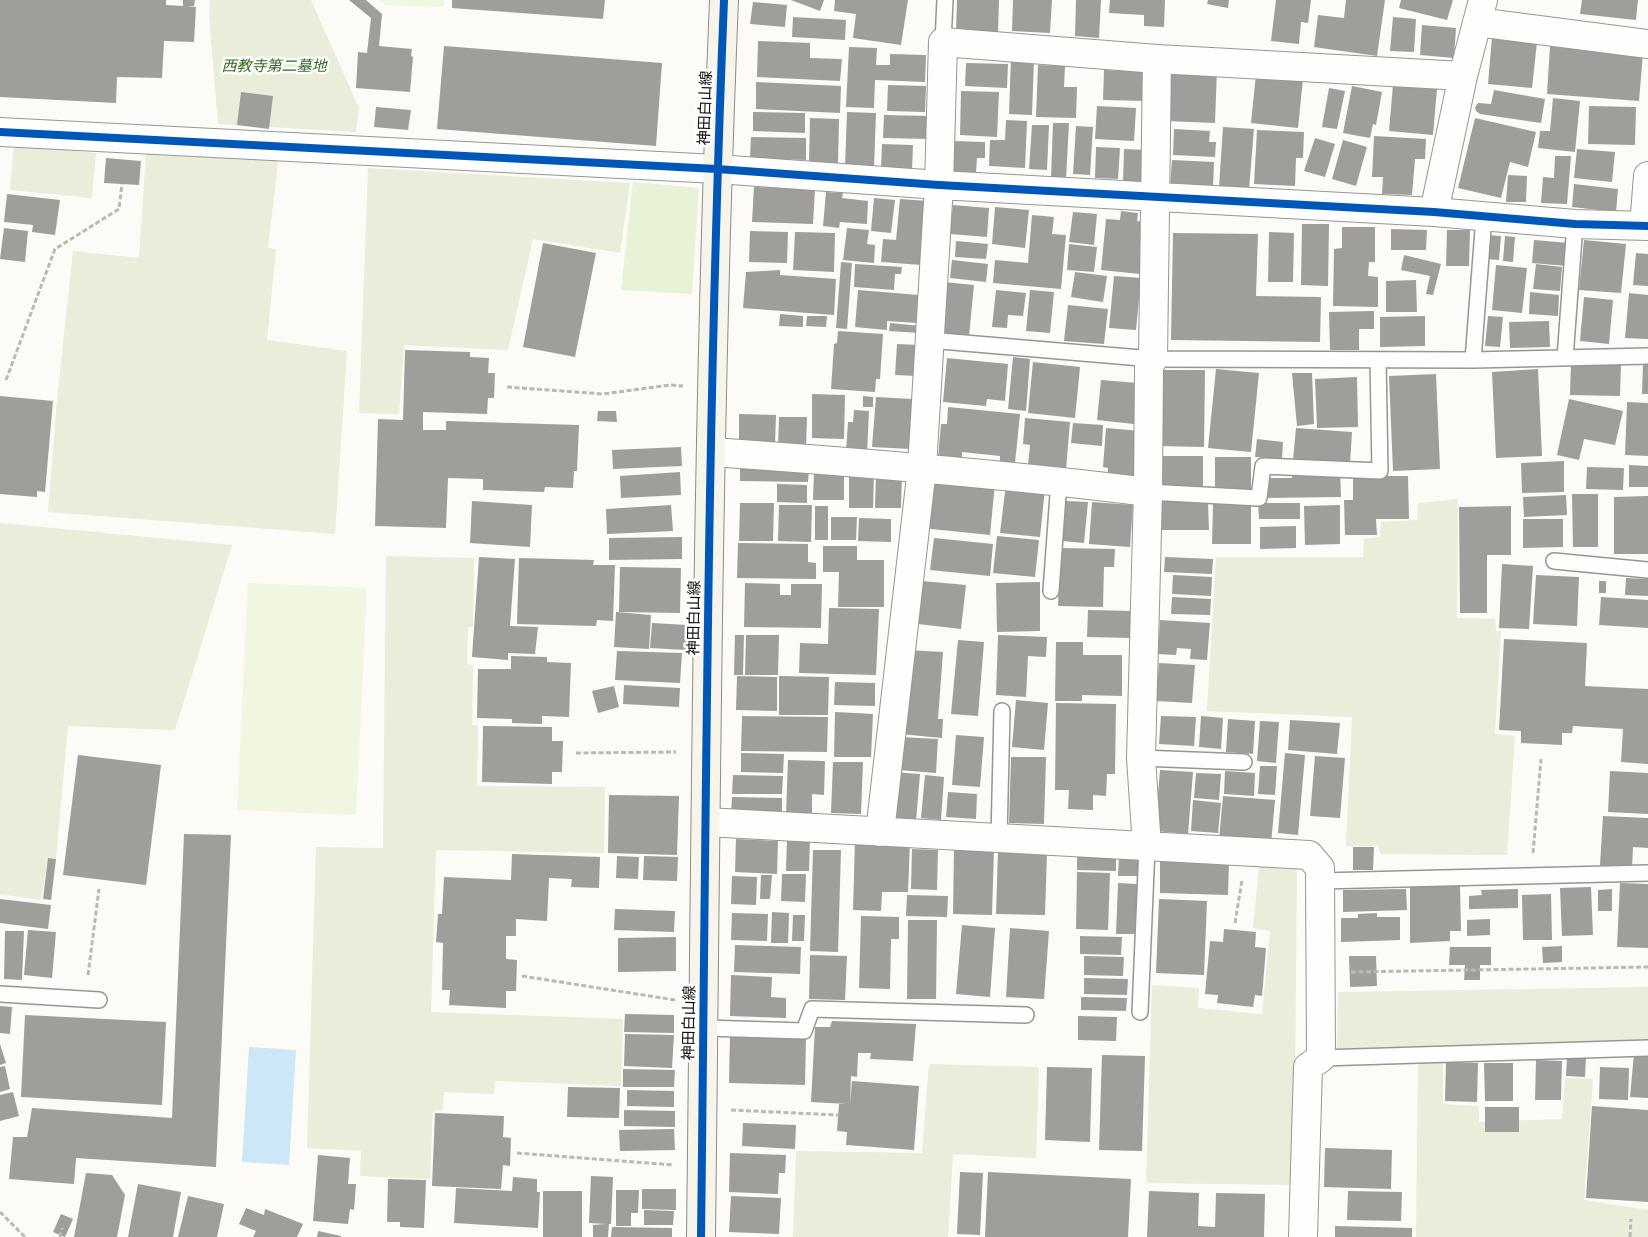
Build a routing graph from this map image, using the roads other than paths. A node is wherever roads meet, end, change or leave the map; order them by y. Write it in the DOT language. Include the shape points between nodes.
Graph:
graph roads {
  1 [pos="724,0"];
  2 [pos="945,0"];
  3 [pos="1480,11"];
  4 [pos="944,42"];
  5 [pos="1648,44"];
  6 [pos="1157,58"];
  7 [pos="1463,76"];
  8 [pos="0,132"];
  9 [pos="717,169"];
  10 [pos="1648,176"];
  11 [pos="939,185"];
  12 [pos="1154,197"];
  13 [pos="1434,212"];
  14 [pos="1484,216"];
  15 [pos="1575,224"];
  16 [pos="1646,226"];
  17 [pos="929,340"];
  18 [pos="1648,356"];
  19 [pos="1565,358"];
  20 [pos="1153,359"];
  21 [pos="1378,360"];
  22 [pos="1473,360"];
  23 [pos="712,452"];
  24 [pos="922,468"];
  25 [pos="1059,481"];
  26 [pos="1148,492"];
  27 [pos="1554,562"];
  28 [pos="1648,570"];
  29 [pos="1050,591"];
  30 [pos="1002,711"];
  31 [pos="1141,758"];
  32 [pos="1244,762"];
  33 [pos="706,822"];
  34 [pos="880,832"];
  35 [pos="999,838"];
  36 [pos="1147,847"];
  37 [pos="1648,873"];
  38 [pos="1320,881"];
  39 [pos="0,994"];
  40 [pos="92,1000"];
  41 [pos="1140,1012"];
  42 [pos="1026,1015"];
  43 [pos="704,1016"];
  44 [pos="1648,1048"];
  45 [pos="1321,1058"];
  46 [pos="701,1237"];
  47 [pos="1303,1237"];
  1 -- 9 [label="main road, 神田白山線"];
  2 -- 4 [label="lane"];
  3 -- 5 [label="street"];
  3 -- 7 [label="street"];
  4 -- 6 [label="street"];
  4 -- 11 [label="street"];
  6 -- 7 [label="street"];
  6 -- 12 [label="street"];
  7 -- 13 [label="street"];
  8 -- 9 [label="street"];
  9 -- 11 [label="street"];
  9 -- 23 [label="main road, 神田白山線"];
  10 -- 16 [label="street"];
  11 -- 12 [label="street"];
  11 -- 17 [label="street"];
  12 -- 13 [label="street"];
  12 -- 20 [label="street"];
  13 -- 14 [label="street"];
  14 -- 15 [label="street"];
  14 -- 22 [label="lane"];
  15 -- 16 [label="street"];
  15 -- 19 [label="lane"];
  17 -- 20 [label="lane"];
  17 -- 24 [label="street"];
  18 -- 19 [label="lane"];
  19 -- 22 [label="lane"];
  20 -- 21 [label="lane"];
  20 -- 26 [label="street" via="1149,366"];
  21 -- 22 [label="lane"];
  21 -- 26 [label="lane" via="1380,471 1263,466 1259,498"];
  23 -- 24 [label="street"];
  23 -- 33 [label="main road, 神田白山線"];
  24 -- 25 [label="street"];
  24 -- 34 [label="street"];
  25 -- 26 [label="street"];
  25 -- 29 [label="lane"];
  26 -- 31 [label="street"];
  27 -- 28 [label="lane"];
  30 -- 35 [label="lane"];
  31 -- 32 [label="lane"];
  31 -- 36 [label="street"];
  33 -- 34 [label="street"];
  33 -- 43 [label="main road, 神田白山線"];
  34 -- 35 [label="street"];
  35 -- 36 [label="street"];
  36 -- 38 [label="street" via="1309,855 1320,868"];
  36 -- 41 [label="lane"];
  37 -- 38 [label="lane"];
  38 -- 45 [label="street"];
  39 -- 40 [label="lane"];
  42 -- 43 [label="lane" via="812,1009 804,1031"];
  43 -- 46 [label="main road, 神田白山線"];
  44 -- 45 [label="lane"];
  45 -- 47 [label="street" via="1308,1067"];
}
